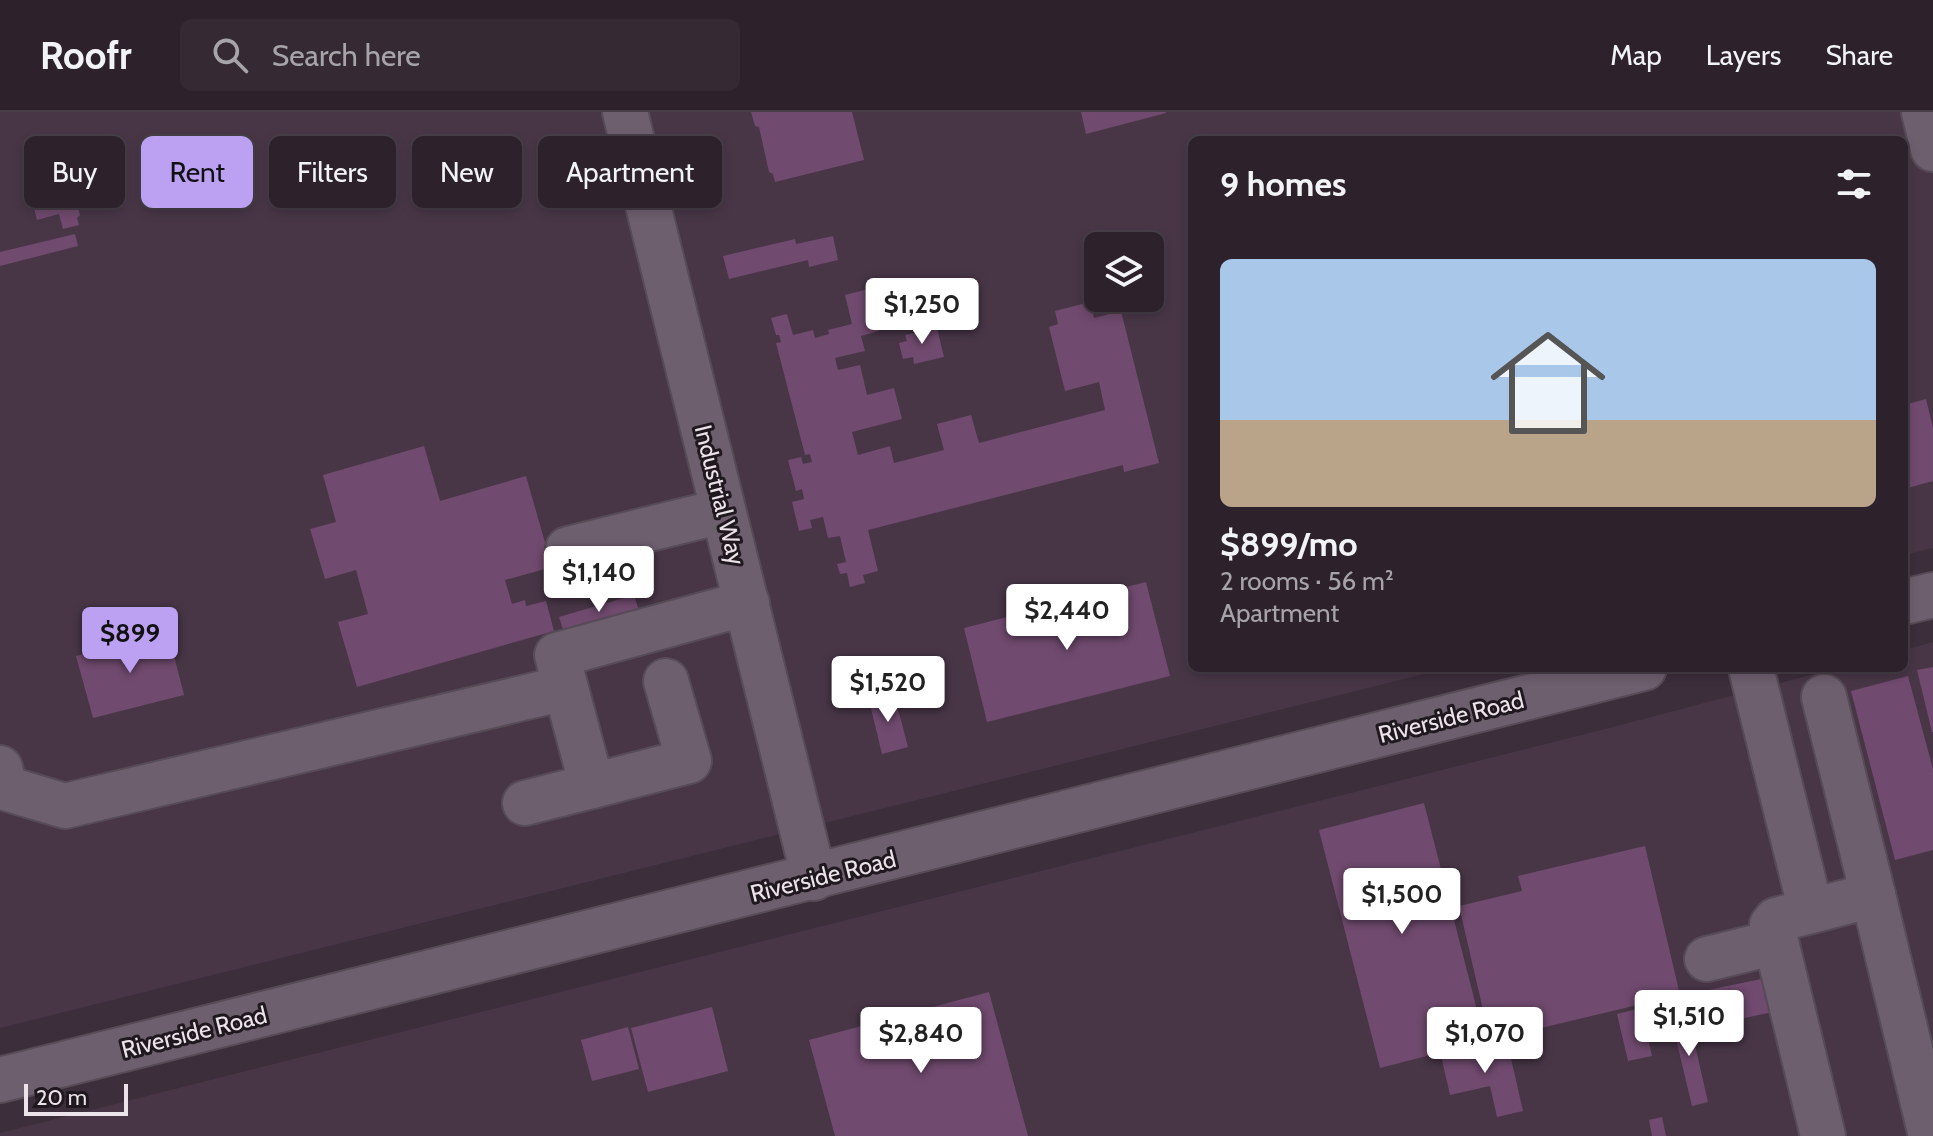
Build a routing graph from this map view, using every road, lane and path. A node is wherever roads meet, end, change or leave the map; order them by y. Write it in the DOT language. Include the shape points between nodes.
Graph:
graph roads {
  1 [pos="625,112"];
  2 [pos="1924,112"];
  3 [pos="1933,149"];
  4 [pos="723,511"];
  5 [pos="568,549"];
  6 [pos="1933,595"];
  7 [pos="1908,601"];
  8 [pos="747,603"];
  9 [pos="1628,672"];
  10 [pos="1752,672"];
  11 [pos="666,681"];
  12 [pos="565,688"];
  13 [pos="1824,697"];
  14 [pos="0,768"];
  15 [pos="592,786"];
  16 [pos="525,803"];
  17 [pos="814,878"];
  18 [pos="1873,895"];
  19 [pos="1811,911"];
  20 [pos="1776,942"];
  21 [pos="1707,959"];
  22 [pos="0,1080"];
  23 [pos="1930,1119"];
  24 [pos="1823,1136"];
  1 -- 4 [label="street, Industrial Way"];
  2 -- 3 [label="street"];
  4 -- 5 [label="street"];
  4 -- 8 [label="street, Industrial Way"];
  6 -- 7 [label="street"];
  8 -- 12 [label="street" via="557,655"];
  8 -- 17 [label="street, Industrial Way"];
  9 -- 17 [label="street, Riverside Road"];
  10 -- 19 [label="street"];
  11 -- 15 [label="street" via="689,761"];
  12 -- 14 [label="street" via="65,806 5,788"];
  12 -- 15 [label="street"];
  13 -- 18 [label="street"];
  15 -- 16 [label="street"];
  17 -- 22 [label="street, Riverside Road"];
  18 -- 19 [label="street"];
  18 -- 23 [label="street"];
  19 -- 20 [label="street" via="1776,920"];
  20 -- 21 [label="street"];
  20 -- 24 [label="street"];
}
